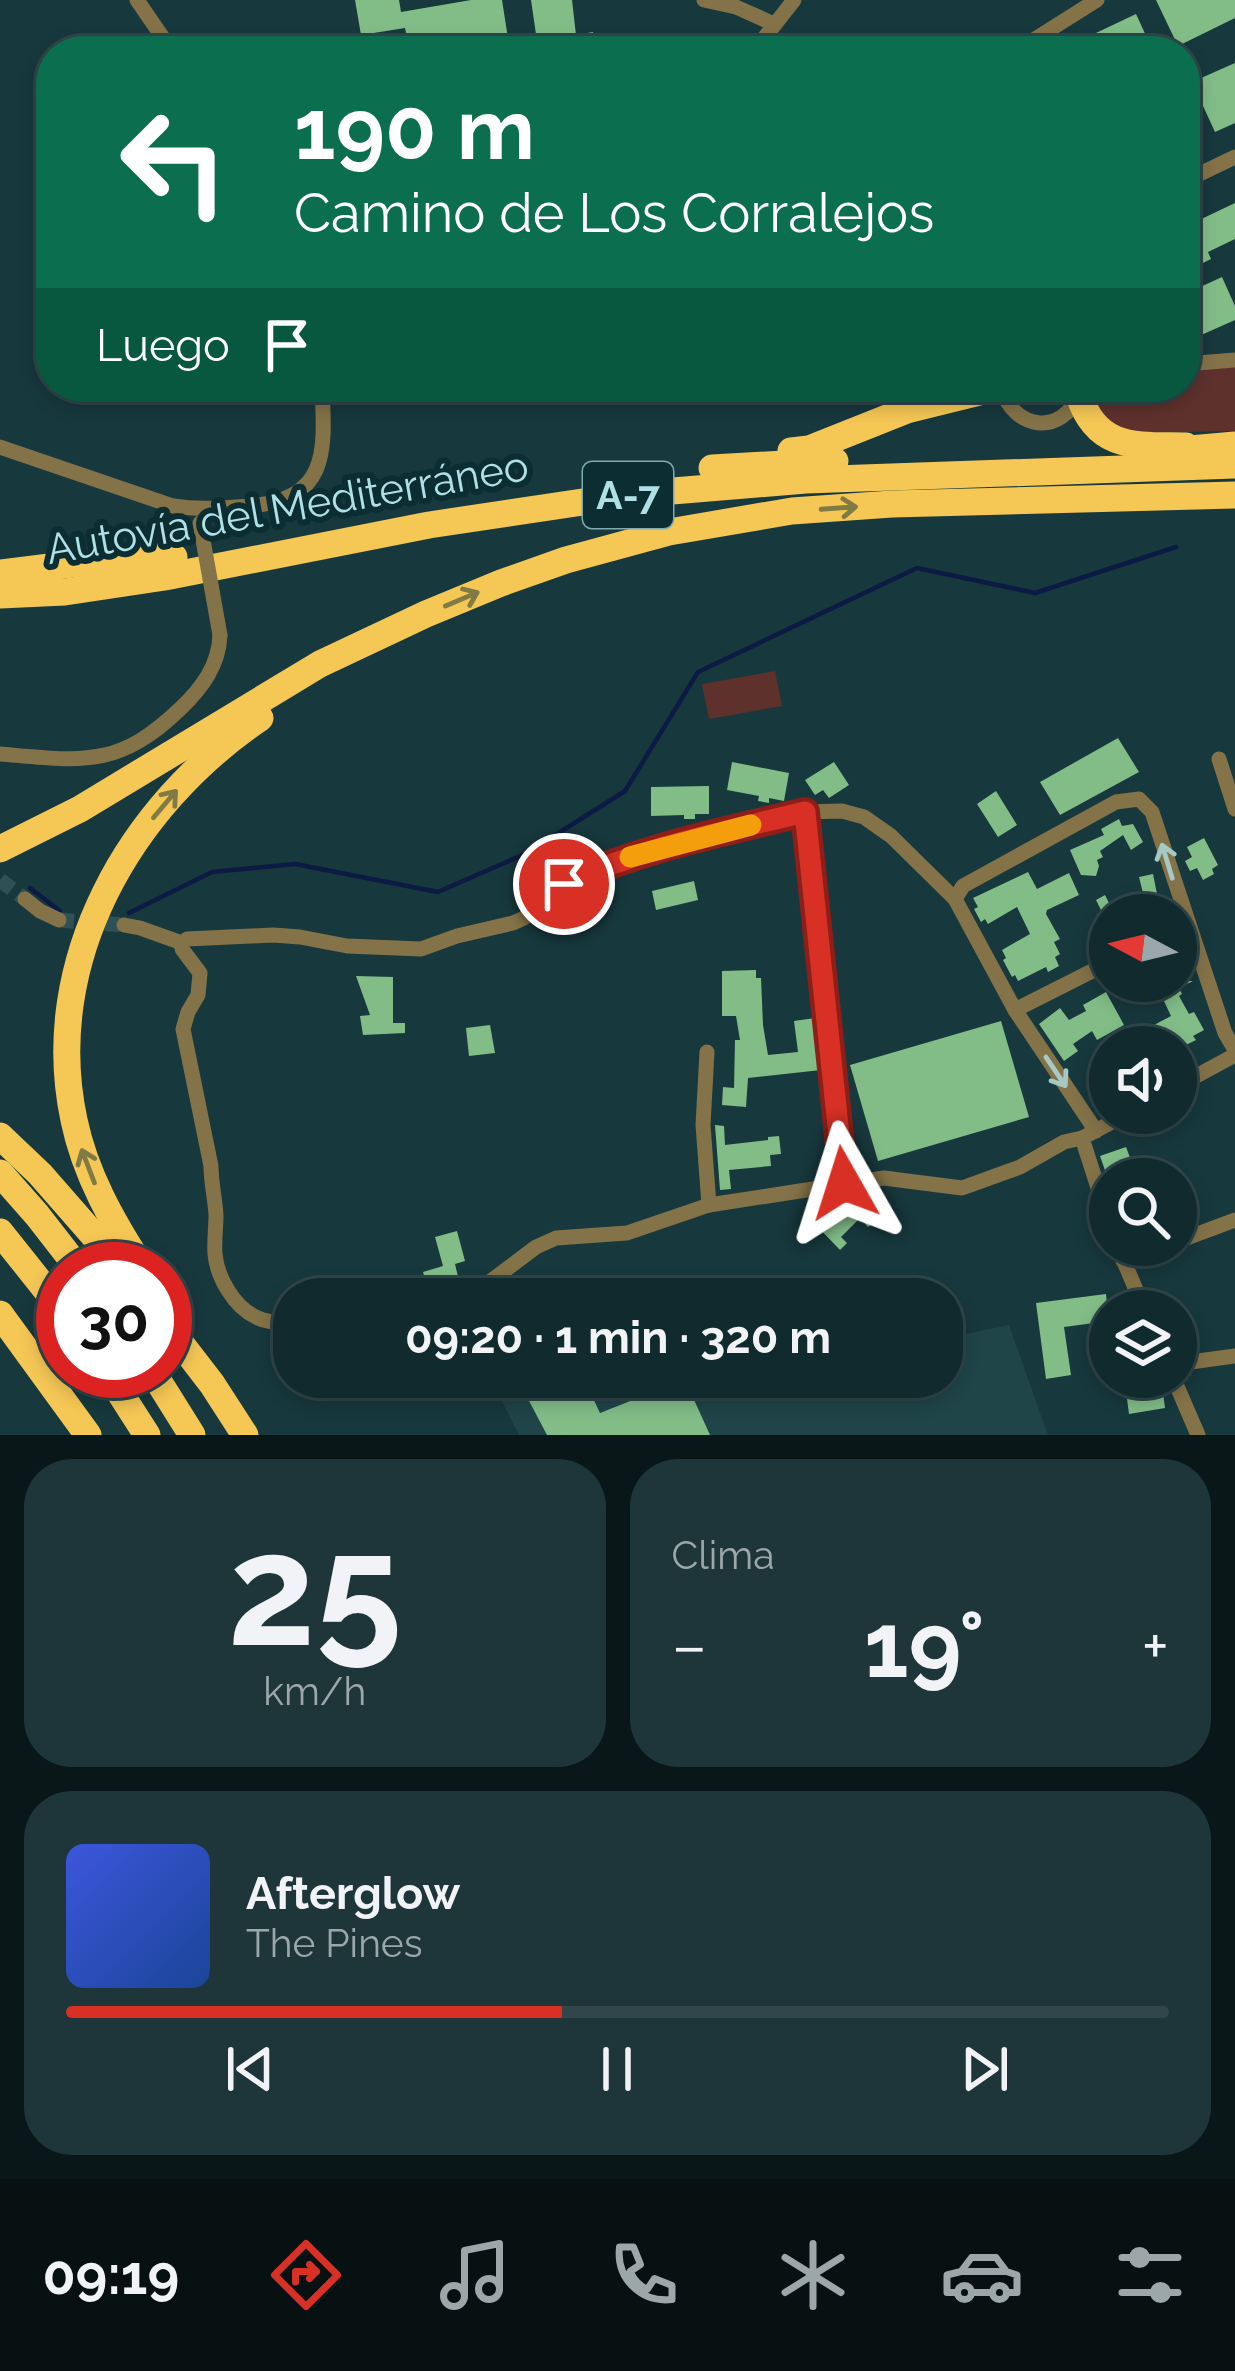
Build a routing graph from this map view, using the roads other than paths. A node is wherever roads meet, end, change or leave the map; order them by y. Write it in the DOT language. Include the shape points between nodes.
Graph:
graph roads {
  1 [pos="136,0"];
  2 [pos="704,0"];
  3 [pos="794,0"];
  4 [pos="1094,1"];
  5 [pos="735,4"];
  6 [pos="774,25"];
  7 [pos="161,36"];
  8 [pos="766,36"];
  9 [pos="1039,36"];
  10 [pos="1235,157"];
  11 [pos="1200,174"];
  12 [pos="1235,360"];
  13 [pos="1200,363"];
  14 [pos="322,402"];
  15 [pos="939,402"];
  16 [pos="1006,402"];
  17 [pos="1073,402"];
  18 [pos="1083,402"];
  19 [pos="0,447"];
  20 [pos="1228,452"];
  21 [pos="725,467"];
  22 [pos="1235,495"];
  23 [pos="200,517"];
  24 [pos="174,557"];
  25 [pos="0,573"];
  26 [pos="29,592"];
  27 [pos="0,595"];
  28 [pos="356,649"];
  29 [pos="0,754"];
  30 [pos="1220,759"];
  31 [pos="1235,809"];
  32 [pos="805,812"];
  33 [pos="0,849"];
  34 [pos="1173,894"];
  35 [pos="955,898"];
  36 [pos="25,899"];
  37 [pos="59,920"];
  38 [pos="124,925"];
  39 [pos="182,943"];
  40 [pos="1197,965"];
  41 [pos="1089,973"];
  42 [pos="1015,1010"];
  43 [pos="707,1052"];
  44 [pos="1235,1052"];
  45 [pos="1197,1075"];
  46 [pos="1089,1135"];
  47 [pos="0,1136"];
  48 [pos="1094,1158"];
  49 [pos="0,1173"];
  50 [pos="844,1183"];
  51 [pos="709,1205"];
  52 [pos="1235,1220"];
  53 [pos="0,1232"];
  54 [pos="1197,1234"];
  55 [pos="58,1242"];
  56 [pos="99,1242"];
  57 [pos="127,1242"];
  58 [pos="36,1277"];
  59 [pos="494,1278"];
  60 [pos="0,1314"];
  61 [pos="273,1320"];
  62 [pos="192,1345"];
  63 [pos="1235,1357"];
  64 [pos="192,1358"];
  65 [pos="1197,1362"];
  66 [pos="212,1384"];
  67 [pos="123,1398"];
  68 [pos="169,1398"];
  69 [pos="1182,1398"];
  70 [pos="88,1435"];
  71 [pos="147,1435"];
  72 [pos="192,1435"];
  73 [pos="245,1435"];
  74 [pos="1198,1435"];
  1 -- 7 [label="street"];
  2 -- 5 [label="street"];
  3 -- 6 [label="street"];
  4 -- 9 [label="street"];
  5 -- 6 [label="street"];
  6 -- 8 [label="street"];
  10 -- 11 [label="street"];
  12 -- 13 [label="street"];
  14 -- 23 [label="street" via="323,453 308,486 288,499"];
  15 -- 21 [label="highway" via="809,449"];
  16 -- 17 [label="street" via="1016,415 1042,423 1064,416"];
  18 -- 20 [label="highway" via="1111,439"];
  19 -- 23 [label="street"];
  20 -- 21 [label="highway"];
  20 -- 26 [label="highway, Autovía del Mediterráneo / A-7" via="637,494 165,577"];
  21 -- 24 [label="highway" via="484,498"];
  28 -- 22 [label="highway, A-7, one-way" via="501,583 668,532 892,504"];
  23 -- 29 [label="street, bridge" via="220,635 202,688 125,751 89,759"];
  24 -- 25 [label="highway"];
  24 -- 26 [label="highway"];
  26 -- 27 [label="highway, Autovía del Mediterráneo / A-7"];
  28 -- 33 [label="highway, A-7"];
  57 -- 28 [label="highway, one-way" via="85,1162 67,1077 70,996 84,942 127,853 181,785"];
  30 -- 31 [label="street"];
  32 -- 35 [label="street" via="864,817"];
  32 -- 39 [label="street" via="602,866 564,884 524,918 421,949 273,935"];
  32 -- 50 [label="street"];
  34 -- 35 [label="street, one-way" via="1152,812 1139,799 1116,802 963,886"];
  35 -- 42 [label="street"];
  36 -- 37 [label="street"];
  38 -- 39 [label="street"];
  39 -- 61 [label="street" via="200,973 183,1029 212,1166 215,1257 242,1308"];
  40 -- 44 [label="street"];
  41 -- 42 [label="street"];
  42 -- 46 [label="street, one-way"];
  43 -- 51 [label="street"];
  44 -- 45 [label="street"];
  46 -- 48 [label="street"];
  46 -- 50 [label="street" via="962,1188 884,1178"];
  47 -- 56 [label="highway"];
  49 -- 55 [label="highway"];
  50 -- 51 [label="street"];
  51 -- 59 [label="street" via="638,1231 549,1240"];
  52 -- 54 [label="street"];
  53 -- 58 [label="highway"];
  60 -- 70 [label="highway"];
  62 -- 66 [label="highway"];
  63 -- 65 [label="street"];
  64 -- 66 [label="highway"];
  66 -- 73 [label="highway"];
  67 -- 71 [label="highway"];
  68 -- 72 [label="highway"];
  69 -- 74 [label="street"];
}
